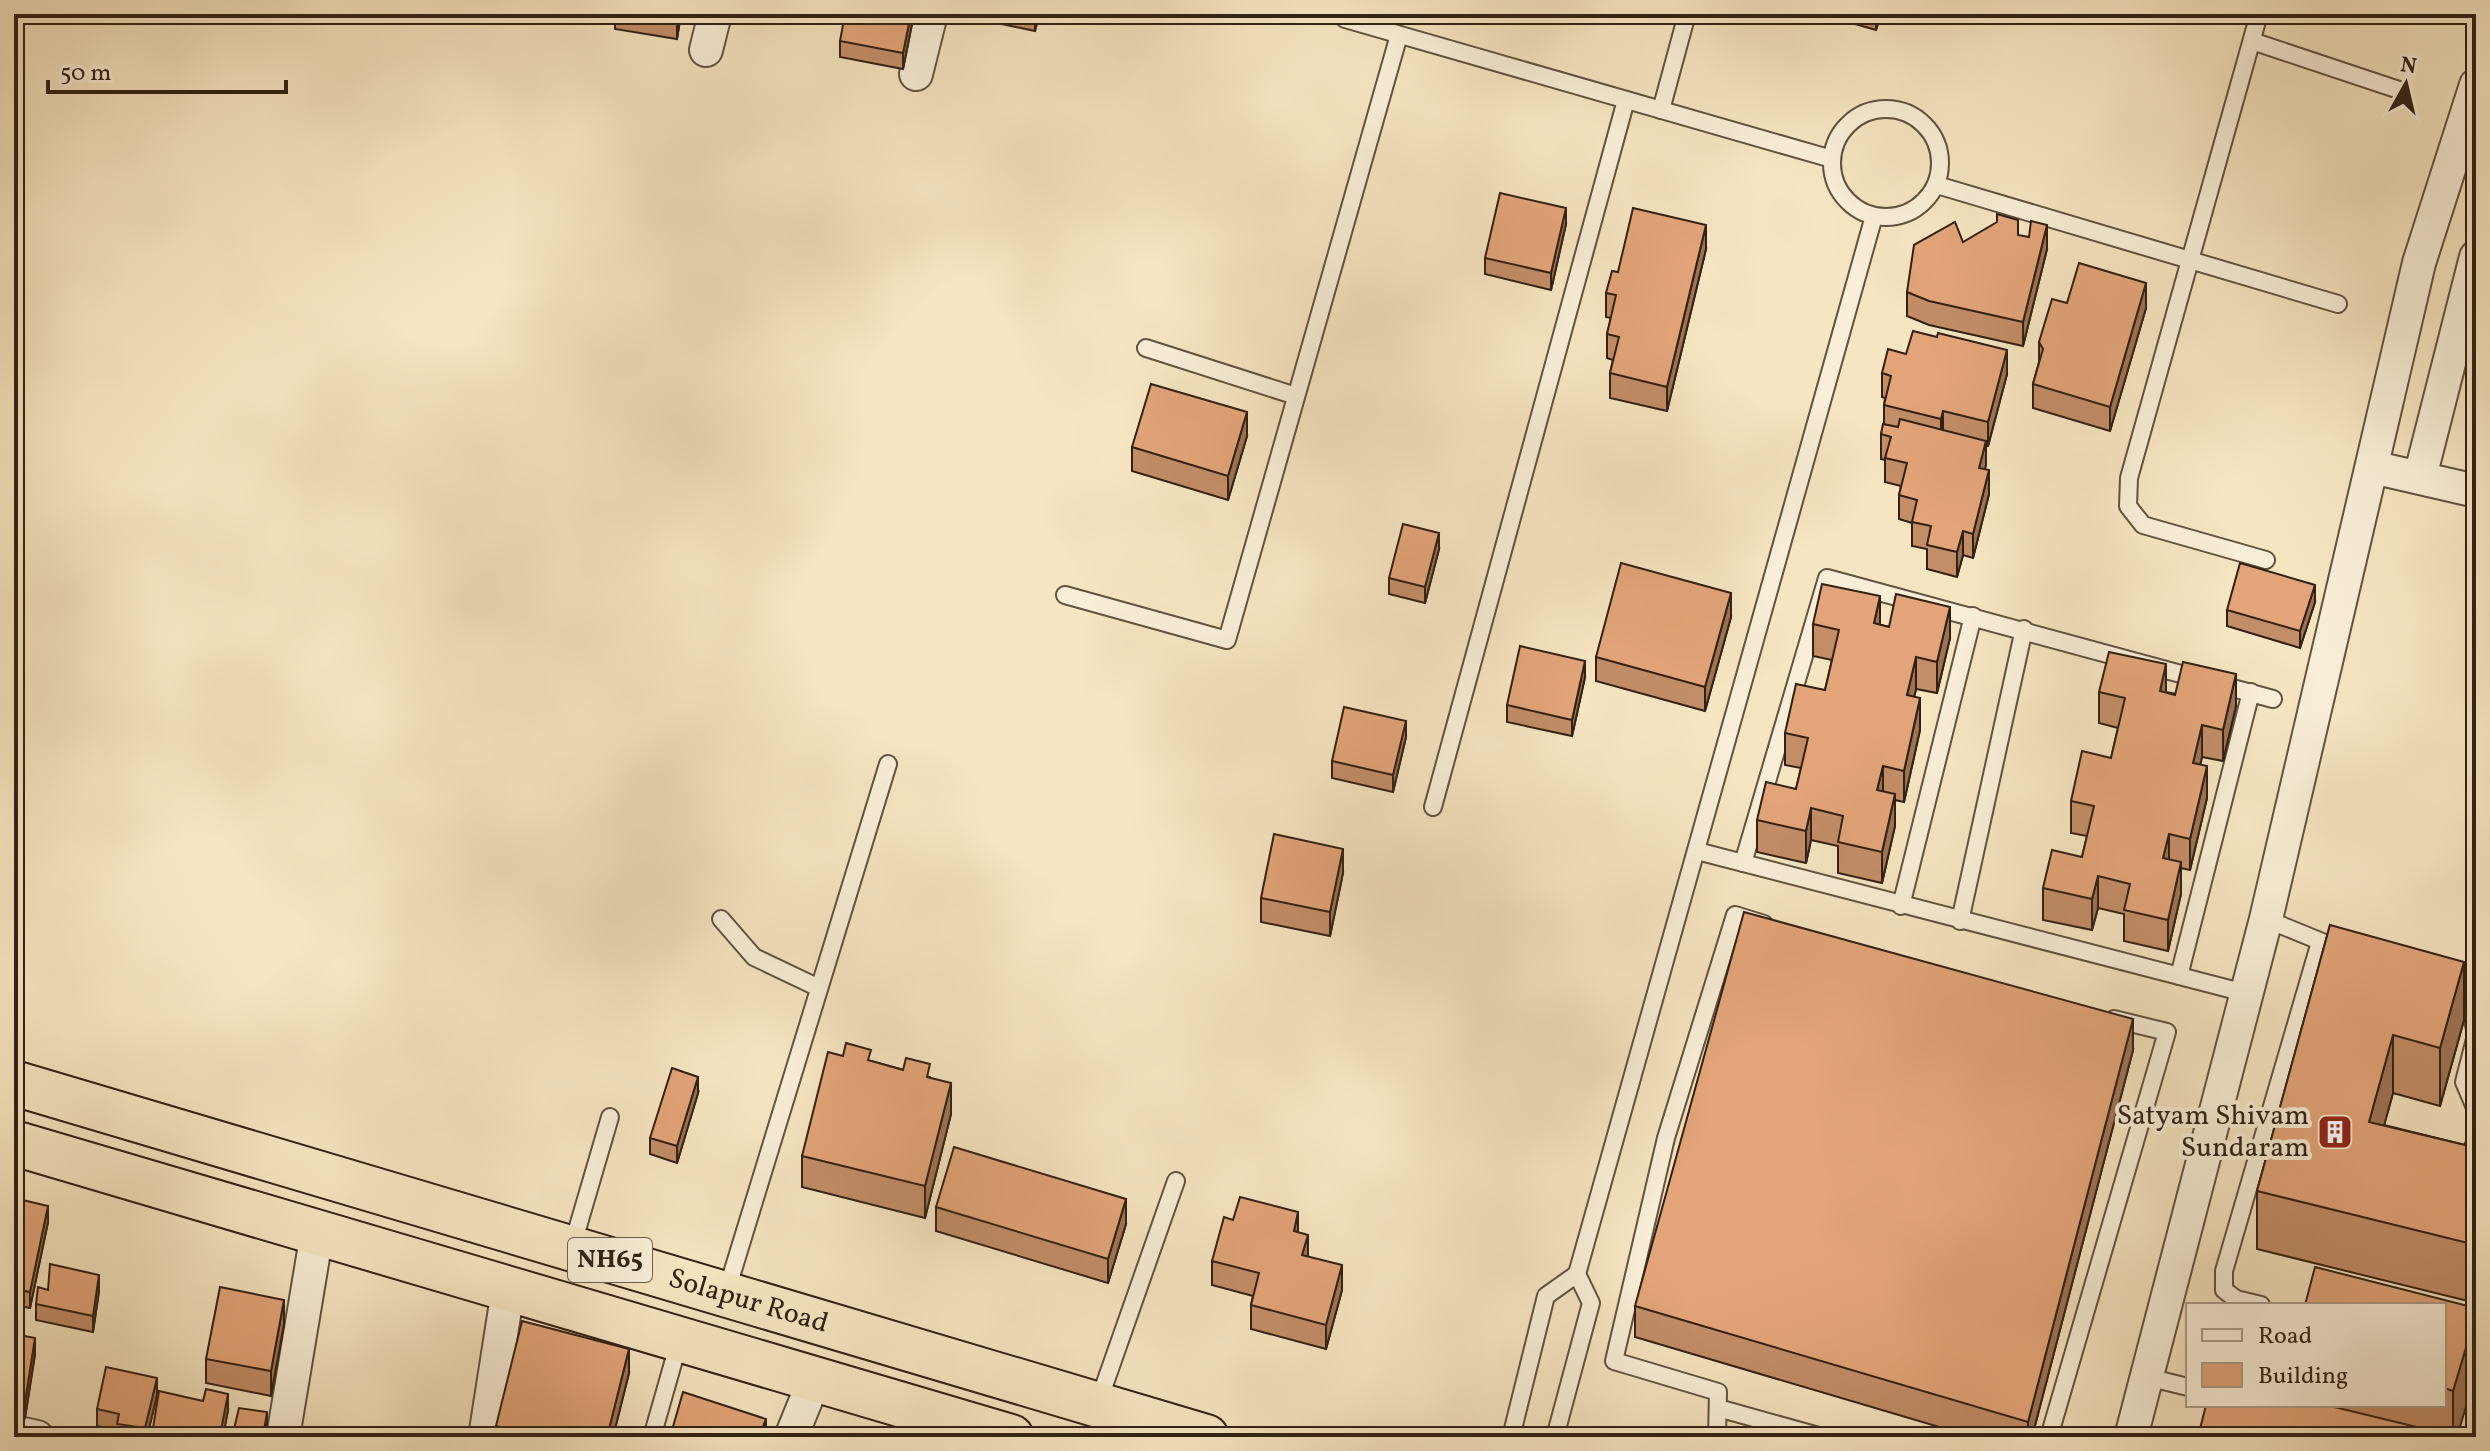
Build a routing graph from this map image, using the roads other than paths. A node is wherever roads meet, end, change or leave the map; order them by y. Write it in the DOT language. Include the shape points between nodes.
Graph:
graph roads {
  1 [pos="715,14"];
  2 [pos="931,14"];
  3 [pos="1340,14"];
  4 [pos="1687,14"];
  5 [pos="2259,14"];
  6 [pos="1399,35"];
  7 [pos="2252,41"];
  8 [pos="706,50"];
  9 [pos="916,74"];
  10 [pos="2476,85"];
  11 [pos="2402,91"];
  12 [pos="1626,100"];
  13 [pos="1661,110"];
  14 [pos="1832,159"];
  15 [pos="1937,185"];
  16 [pos="1874,216"];
  17 [pos="2476,257"];
  18 [pos="2191,260"];
  19 [pos="2338,304"];
  20 [pos="1146,348"];
  21 [pos="1296,396"];
  22 [pos="2372,467"];
  23 [pos="2420,477"];
  24 [pos="2476,491"];
  25 [pos="2266,560"];
  26 [pos="1065,595"];
  27 [pos="1973,616"];
  28 [pos="2024,629"];
  29 [pos="2251,692"];
  30 [pos="2273,699"];
  31 [pos="888,764"];
  32 [pos="1433,807"];
  33 [pos="1697,851"];
  34 [pos="1743,863"];
  35 [pos="1901,906"];
  36 [pos="721,919"];
  37 [pos="2266,919"];
  38 [pos="1960,921"];
  39 [pos="1779,928"];
  40 [pos="2320,942"];
  41 [pos="2349,952"];
  42 [pos="2179,976"];
  43 [pos="2436,983"];
  44 [pos="819,988"];
  45 [pos="2245,993"];
  46 [pos="2093,1013"];
  47 [pos="2476,1035"];
  48 [pos="14,1083"];
  49 [pos="2476,1110"];
  50 [pos="610,1117"];
  51 [pos="14,1143"];
  52 [pos="1176,1181"];
  53 [pos="317,1233"];
  54 [pos="571,1248"];
  55 [pos="1577,1274"];
  56 [pos="508,1290"];
  57 [pos="725,1294"];
  58 [pos="2253,1303"];
  59 [pos="680,1340"];
  60 [pos="2147,1377"];
  61 [pos="815,1378"];
  62 [pos="2186,1387"];
  63 [pos="1097,1405"];
  64 [pos="1718,1408"];
  65 [pos="916,1423"];
  66 [pos="2476,1427"];
  67 [pos="14,1432"];
  68 [pos="37,1437"];
  69 [pos="283,1437"];
  70 [pos="485,1437"];
  71 [pos="652,1437"];
  72 [pos="791,1437"];
  73 [pos="1011,1437"];
  74 [pos="1206,1437"];
  75 [pos="1511,1437"];
  76 [pos="1555,1437"];
  77 [pos="1717,1437"];
  78 [pos="1822,1437"];
  79 [pos="2049,1437"];
  80 [pos="2131,1437"];
  81 [pos="2473,1437"];
  1 -- 8 [label="street"];
  2 -- 9 [label="street"];
  3 -- 6 [label="lane"];
  4 -- 13 [label="lane"];
  5 -- 7 [label="lane"];
  6 -- 12 [label="lane"];
  6 -- 21 [label="lane"];
  7 -- 11 [label="lane"];
  7 -- 18 [label="lane"];
  10 -- 22 [label="street" via="2419,263"];
  12 -- 13 [label="lane"];
  12 -- 32 [label="lane"];
  13 -- 14 [label="lane"];
  14 -- 15 [label="lane" via="1836,141 1862,114 1899,110 1917,117 1939,148"];
  14 -- 16 [label="lane" via="1842,196"];
  15 -- 16 [label="lane" via="1911,212"];
  15 -- 18 [label="lane"];
  16 -- 33 [label="lane"];
  17 -- 23 [label="street"];
  18 -- 19 [label="lane"];
  18 -- 25 [label="lane" via="2129,478 2128,506 2143,525"];
  20 -- 21 [label="lane"];
  21 -- 26 [label="lane" via="1227,640"];
  22 -- 23 [label="street"];
  22 -- 37 [label="street"];
  23 -- 24 [label="street"];
  27 -- 28 [label="lane"];
  27 -- 34 [label="lane" via="1827,578"];
  27 -- 35 [label="lane"];
  28 -- 29 [label="lane"];
  28 -- 38 [label="lane"];
  29 -- 30 [label="lane"];
  29 -- 42 [label="lane"];
  31 -- 44 [label="lane"];
  33 -- 34 [label="lane"];
  33 -- 55 [label="lane"];
  34 -- 35 [label="lane"];
  35 -- 38 [label="lane"];
  36 -- 44 [label="lane" via="754,957"];
  37 -- 40 [label="lane"];
  37 -- 45 [label="street"];
  38 -- 42 [label="lane"];
  39 -- 64 [label="lane" via="1735,915 1666,1138 1614,1361 1718,1392"];
  40 -- 41 [label="lane"];
  40 -- 58 [label="lane" via="2224,1271 2224,1290"];
  42 -- 45 [label="lane"];
  43 -- 47 [label="lane" via="2451,988 2471,1011"];
  44 -- 57 [label="lane"];
  45 -- 60 [label="street"];
  46 -- 79 [label="lane" via="2167,1032"];
  47 -- 49 [label="lane" via="2464,1082"];
  48 -- 54 [label="highway, Solapur Road / NH65"];
  50 -- 54 [label="lane"];
  51 -- 53 [label="highway, Solapur Road / NH65"];
  52 -- 63 [label="lane"];
  53 -- 56 [label="highway, Solapur Road / NH65"];
  53 -- 69 [label="street"];
  54 -- 57 [label="highway, Solapur Road / NH65"];
  55 -- 75 [label="lane" via="1546,1296"];
  55 -- 76 [label="lane" via="1591,1303"];
  56 -- 59 [label="highway, Solapur Road / NH65"];
  56 -- 70 [label="street"];
  57 -- 63 [label="highway, Solapur Road / NH65"];
  59 -- 61 [label="highway, Solapur Road / NH65"];
  59 -- 71 [label="lane"];
  60 -- 62 [label="lane"];
  60 -- 80 [label="street"];
  61 -- 65 [label="highway, Solapur Road / NH65"];
  61 -- 72 [label="street"];
  63 -- 74 [label="highway, Solapur Road / NH65"];
  64 -- 77 [label="lane"];
  64 -- 78 [label="lane"];
  65 -- 73 [label="highway, Solapur Road / NH65"];
  66 -- 81 [label="lane"];
  67 -- 68 [label="street"];
}
